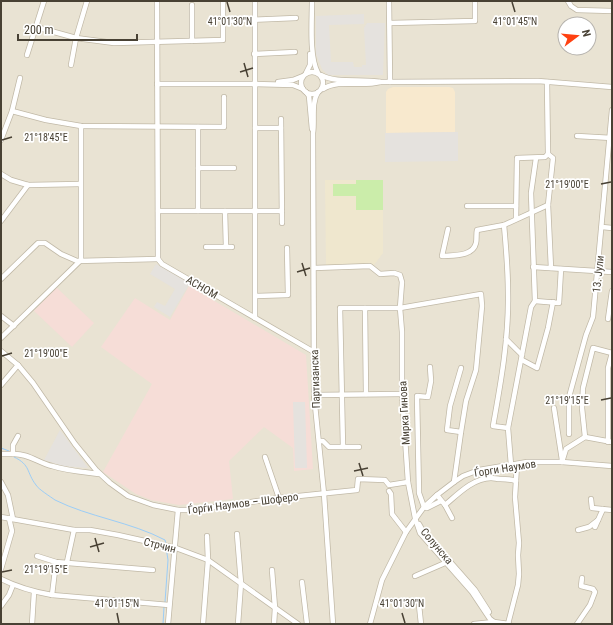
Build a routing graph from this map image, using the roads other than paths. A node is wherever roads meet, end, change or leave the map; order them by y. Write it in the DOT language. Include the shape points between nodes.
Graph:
graph roads {
  1 [pos="44,1"];
  2 [pos="87,1"];
  3 [pos="157,1"];
  4 [pos="223,1"];
  5 [pos="255,1"];
  6 [pos="312,1"];
  7 [pos="389,1"];
  8 [pos="475,1"];
  9 [pos="568,1"];
  10 [pos="192,5"];
  11 [pos="612,11"];
  12 [pos="296,18"];
  13 [pos="254,20"];
  14 [pos="223,21"];
  15 [pos="390,23"];
  16 [pos="36,28"];
  17 [pos="313,35"];
  18 [pos="76,38"];
  19 [pos="192,41"];
  20 [pos="157,42"];
  21 [pos="295,52"];
  22 [pos="254,54"];
  23 [pos="27,55"];
  24 [pos="71,65"];
  25 [pos="305,74"];
  26 [pos="320,74"];
  27 [pos="20,78"];
  28 [pos="382,82"];
  29 [pos="390,82"];
  30 [pos="547,82"];
  31 [pos="157,84"];
  32 [pos="254,84"];
  33 [pos="612,87"];
  34 [pos="304,91"];
  35 [pos="320,91"];
  36 [pos="224,97"];
  37 [pos="612,110"];
  38 [pos="12,111"];
  39 [pos="281,119"];
  40 [pos="81,126"];
  41 [pos="157,127"];
  42 [pos="198,127"];
  43 [pos="255,128"];
  44 [pos="281,128"];
  45 [pos="313,133"];
  46 [pos="577,136"];
  47 [pos="611,138"];
  48 [pos="1,140"];
  49 [pos="548,154"];
  50 [pos="536,158"];
  51 [pos="198,168"];
  52 [pos="234,168"];
  53 [pos="1,174"];
  54 [pos="80,184"];
  55 [pos="28,185"];
  56 [pos="548,205"];
  57 [pos="467,206"];
  58 [pos="516,206"];
  59 [pos="158,211"];
  60 [pos="198,211"];
  61 [pos="225,211"];
  62 [pos="256,211"];
  63 [pos="282,211"];
  64 [pos="532,213"];
  65 [pos="516,219"];
  66 [pos="1,221"];
  67 [pos="282,222"];
  68 [pos="504,225"];
  69 [pos="602,227"];
  70 [pos="612,228"];
  71 [pos="448,229"];
  72 [pos="206,247"];
  73 [pos="226,247"];
  74 [pos="232,247"];
  75 [pos="287,248"];
  76 [pos="158,259"];
  77 [pos="81,260"];
  78 [pos="533,267"];
  79 [pos="314,268"];
  80 [pos="551,268"];
  81 [pos="561,269"];
  82 [pos="598,271"];
  83 [pos="612,272"];
  84 [pos="1,279"];
  85 [pos="612,291"];
  86 [pos="256,296"];
  87 [pos="535,302"];
  88 [pos="553,302"];
  89 [pos="365,308"];
  90 [pos="400,308"];
  91 [pos="1,316"];
  92 [pos="255,318"];
  93 [pos="608,319"];
  94 [pos="14,326"];
  95 [pos="1,338"];
  96 [pos="506,339"];
  97 [pos="1,351"];
  98 [pos="314,352"];
  99 [pos="522,357"];
  100 [pos="18,365"];
  101 [pos="430,367"];
  102 [pos="461,368"];
  103 [pos="1,385"];
  104 [pos="366,394"];
  105 [pos="402,394"];
  106 [pos="314,395"];
  107 [pos="342,395"];
  108 [pos="554,408"];
  109 [pos="508,428"];
  110 [pos="460,432"];
  111 [pos="569,434"];
  112 [pos="18,436"];
  113 [pos="585,437"];
  114 [pos="319,441"];
  115 [pos="610,442"];
  116 [pos="343,447"];
  117 [pos="359,447"];
  118 [pos="1,454"];
  119 [pos="13,454"];
  120 [pos="265,457"];
  121 [pos="562,462"];
  122 [pos="517,464"];
  123 [pos="511,465"];
  124 [pos="612,466"];
  125 [pos="99,474"];
  126 [pos="516,481"];
  127 [pos="1,482"];
  128 [pos="408,482"];
  129 [pos="454,482"];
  130 [pos="389,491"];
  131 [pos="324,494"];
  132 [pos="437,495"];
  133 [pos="279,498"];
  134 [pos="591,499"];
  135 [pos="441,501"];
  136 [pos="445,505"];
  137 [pos="424,506"];
  138 [pos="603,509"];
  139 [pos="178,510"];
  140 [pos="612,510"];
  141 [pos="1,516"];
  142 [pos="11,518"];
  143 [pos="415,518"];
  144 [pos="452,518"];
  145 [pos="598,520"];
  146 [pos="595,527"];
  147 [pos="74,530"];
  148 [pos="578,530"];
  149 [pos="406,532"];
  150 [pos="237,534"];
  151 [pos="207,536"];
  152 [pos="176,548"];
  153 [pos="36,556"];
  154 [pos="208,560"];
  155 [pos="56,562"];
  156 [pos="67,562"];
  157 [pos="445,563"];
  158 [pos="1,569"];
  159 [pos="153,570"];
  160 [pos="272,570"];
  161 [pos="415,576"];
  162 [pos="582,578"];
  163 [pos="1,579"];
  164 [pos="302,582"];
  165 [pos="13,584"];
  166 [pos="241,584"];
  167 [pos="34,592"];
  168 [pos="52,595"];
  169 [pos="169,605"];
  170 [pos="419,605"];
  171 [pos="1,606"];
  172 [pos="275,608"];
  173 [pos="495,623"];
  174 [pos="32,624"];
  175 [pos="168,624"];
  176 [pos="203,624"];
  177 [pos="238,624"];
  178 [pos="274,624"];
  179 [pos="298,624"];
  180 [pos="307,624"];
  181 [pos="333,624"];
  182 [pos="370,624"];
  183 [pos="421,624"];
  184 [pos="474,624"];
  185 [pos="508,624"];
  186 [pos="577,624"];
  1 -- 16 [label="street"];
  2 -- 18 [label="street"];
  3 -- 20 [label="street"];
  4 -- 14 [label="street"];
  5 -- 13 [label="street"];
  6 -- 17 [label="street"];
  7 -- 15 [label="street"];
  8 -- 15 [label="street" via="475,21"];
  9 -- 11 [label="street" via="577,10"];
  10 -- 19 [label="street"];
  12 -- 13 [label="street"];
  13 -- 14 [label="street"];
  13 -- 22 [label="street"];
  14 -- 19 [label="street" via="223,43"];
  15 -- 29 [label="street"];
  16 -- 18 [label="street"];
  16 -- 23 [label="street"];
  17 -- 25 [label="street" via="310,65"];
  17 -- 26 [label="street" via="314,66"];
  18 -- 20 [label="street" via="114,42"];
  18 -- 24 [label="street"];
  19 -- 20 [label="street"];
  20 -- 31 [label="street"];
  21 -- 22 [label="street"];
  22 -- 32 [label="street"];
  25 -- 26 [label="street" via="312,71"];
  25 -- 32 [label="street" via="289,81"];
  25 -- 34 [label="street" via="301,82"];
  26 -- 28 [label="street" via="334,80"];
  26 -- 35 [label="street" via="324,83"];
  27 -- 38 [label="street"];
  28 -- 29 [label="street"];
  28 -- 35 [label="street" via="334,84"];
  29 -- 30 [label="street"];
  30 -- 33 [label="street"];
  30 -- 49 [label="street"];
  31 -- 32 [label="street"];
  31 -- 41 [label="street"];
  32 -- 34 [label="street" via="293,85"];
  32 -- 43 [label="street"];
  34 -- 35 [label="street" via="312,94"];
  34 -- 45 [label="street, Партизанска" via="309,96"];
  35 -- 45 [label="street, Партизанска" via="315,103"];
  36 -- 42 [label="street" via="224,127"];
  37 -- 47 [label="street, 13. Јули"];
  38 -- 40 [label="street"];
  38 -- 48 [label="street"];
  39 -- 44 [label="street"];
  40 -- 41 [label="street"];
  40 -- 54 [label="street"];
  41 -- 42 [label="street"];
  41 -- 59 [label="street"];
  42 -- 51 [label="street"];
  43 -- 44 [label="street"];
  43 -- 62 [label="street"];
  44 -- 63 [label="street"];
  45 -- 79 [label="street, Партизанска"];
  46 -- 47 [label="street"];
  47 -- 69 [label="street, 13. Јули"];
  49 -- 50 [label="street"];
  49 -- 56 [label="street" via="553,158"];
  50 -- 58 [label="street" via="517,158"];
  50 -- 64 [label="street" via="531,193"];
  51 -- 52 [label="street"];
  51 -- 60 [label="street"];
  53 -- 55 [label="street"];
  54 -- 55 [label="street"];
  54 -- 77 [label="street"];
  55 -- 66 [label="street"];
  56 -- 64 [label="street"];
  56 -- 80 [label="street"];
  57 -- 58 [label="street"];
  58 -- 65 [label="street"];
  59 -- 60 [label="street"];
  59 -- 76 [label="street"];
  60 -- 61 [label="street"];
  61 -- 62 [label="street"];
  61 -- 73 [label="street"];
  62 -- 63 [label="street"];
  62 -- 86 [label="street"];
  63 -- 67 [label="street"];
  64 -- 65 [label="street"];
  64 -- 78 [label="street"];
  65 -- 68 [label="street"];
  68 -- 71 [label="street" via="477,230 476,245 472,251 442,256"];
  68 -- 96 [label="street" via="508,294"];
  69 -- 70 [label="street"];
  69 -- 82 [label="street, 13. Јули"];
  72 -- 73 [label="street"];
  73 -- 74 [label="street"];
  75 -- 86 [label="street" via="288,295"];
  76 -- 77 [label="street"];
  76 -- 92 [label="street, АСНОМ" via="162,264"];
  77 -- 84 [label="street" via="76,261 45,243 38,243"];
  77 -- 94 [label="street"];
  78 -- 80 [label="street"];
  78 -- 87 [label="street"];
  79 -- 90 [label="street, Мирка Гинова" via="370,266 380,274 398,273 402,278"];
  79 -- 98 [label="street, Партизанска"];
  80 -- 81 [label="street"];
  81 -- 82 [label="street"];
  81 -- 88 [label="street" via="559,303"];
  82 -- 83 [label="street"];
  82 -- 111 [label="street, 13. Јули" via="593,317 569,396"];
  85 -- 93 [label="street"];
  86 -- 92 [label="street"];
  87 -- 88 [label="street"];
  87 -- 99 [label="street" via="531,307"];
  88 -- 99 [label="street" via="537,368"];
  89 -- 90 [label="street"];
  89 -- 104 [label="street"];
  89 -- 107 [label="street" via="340,308"];
  90 -- 105 [label="street, Мирка Гинова"];
  90 -- 110 [label="street" via="481,294 476,370"];
  91 -- 94 [label="street"];
  92 -- 98 [label="street, АСНОМ"];
  94 -- 95 [label="street"];
  96 -- 99 [label="street"];
  96 -- 109 [label="street" via="493,426"];
  97 -- 100 [label="street, Ѓорѓи Наумов – Шоферо"];
  98 -- 106 [label="street, Партизанска"];
  99 -- 109 [label="street"];
  100 -- 103 [label="street"];
  100 -- 125 [label="street, Ѓорѓи Наумов – Шоферо"];
  101 -- 137 [label="street" via="428,397 417,396 419,493"];
  102 -- 110 [label="street" via="450,406 447,430"];
  104 -- 105 [label="street"];
  104 -- 107 [label="street"];
  105 -- 128 [label="street, Мирка Гинова"];
  106 -- 107 [label="street"];
  106 -- 114 [label="street, Партизанска"];
  107 -- 116 [label="street"];
  108 -- 121 [label="street"];
  109 -- 123 [label="street"];
  110 -- 129 [label="street"];
  112 -- 119 [label="street" via="13,445"];
  113 -- 115 [label="street"];
  113 -- 115 [label="street" via="583,388 593,348 612,353 608,368"];
  113 -- 121 [label="street" via="566,448"];
  114 -- 116 [label="street" via="323,441 329,447"];
  114 -- 131 [label="street, Партизанска"];
  116 -- 117 [label="street"];
  118 -- 119 [label="street"];
  119 -- 125 [label="street" via="21,453 41,463 63,469"];
  120 -- 133 [label="street"];
  121 -- 122 [label="street, Ѓорги Наумов"];
  121 -- 124 [label="street, Ѓорги Наумов"];
  122 -- 123 [label="street, Ѓорги Наумов"];
  122 -- 126 [label="street"];
  123 -- 129 [label="street, Ѓорги Наумов" via="479,470"];
  125 -- 139 [label="street, Ѓорѓи Наумов – Шоферо" via="128,496"];
  126 -- 136 [label="street" via="490,478 479,480"];
  126 -- 185 [label="street" via="520,574"];
  127 -- 142 [label="street" via="8,495"];
  128 -- 131 [label="street, Ѓорѓи Наумов – Шоферо" via="389,485 385,480 358,479 357,490"];
  128 -- 143 [label="street, Мирка Гинова"];
  129 -- 132 [label="street, Ѓорги Наумов"];
  130 -- 149 [label="street" via="392,514"];
  131 -- 133 [label="street, Ѓорѓи Наумов – Шоферо"];
  131 -- 181 [label="street, Партизанска"];
  132 -- 135 [label="street"];
  132 -- 137 [label="street, Ѓорги Наумов"];
  133 -- 139 [label="street, Ѓорѓи Наумов – Шоферо"];
  134 -- 138 [label="street" via="592,508"];
  135 -- 136 [label="street"];
  135 -- 137 [label="street" via="427,508"];
  136 -- 144 [label="street"];
  137 -- 143 [label="street, Ѓорги Наумов"];
  138 -- 140 [label="street"];
  138 -- 145 [label="street"];
  139 -- 152 [label="street"];
  141 -- 142 [label="street, Стрчин"];
  142 -- 147 [label="street, Стрчин"];
  142 -- 158 [label="street" via="12,531"];
  143 -- 149 [label="street, Ѓорги Наумов"];
  143 -- 157 [label="street, Солунска" via="420,533"];
  143 -- 173 [label="street, Солунска" via="423,531 476,590"];
  145 -- 146 [label="street"];
  145 -- 148 [label="street" via="589,527"];
  147 -- 152 [label="street, Стрчин" via="97,531"];
  147 -- 156 [label="street"];
  149 -- 182 [label="street, Ѓорги Наумов" via="382,580"];
  150 -- 166 [label="street"];
  151 -- 154 [label="street"];
  152 -- 154 [label="street, Стрчин"];
  152 -- 169 [label="street"];
  153 -- 155 [label="street"];
  154 -- 166 [label="street, Стрчин"];
  154 -- 176 [label="street"];
  155 -- 156 [label="street"];
  155 -- 168 [label="street"];
  156 -- 159 [label="street"];
  157 -- 161 [label="street"];
  157 -- 173 [label="street, Солунска" via="472,592"];
  160 -- 172 [label="street"];
  162 -- 186 [label="street" via="581,586 595,592 590,605"];
  163 -- 165 [label="street"];
  164 -- 180 [label="street"];
  165 -- 167 [label="street"];
  165 -- 171 [label="street"];
  166 -- 172 [label="street, Стрчин"];
  166 -- 177 [label="street"];
  167 -- 168 [label="street"];
  167 -- 174 [label="street"];
  168 -- 169 [label="street"];
  169 -- 175 [label="street"];
  170 -- 183 [label="street"];
  172 -- 178 [label="street"];
  172 -- 179 [label="street, Стрчин"];
  173 -- 184 [label="street"];
  173 -- 185 [label="street"];
}
